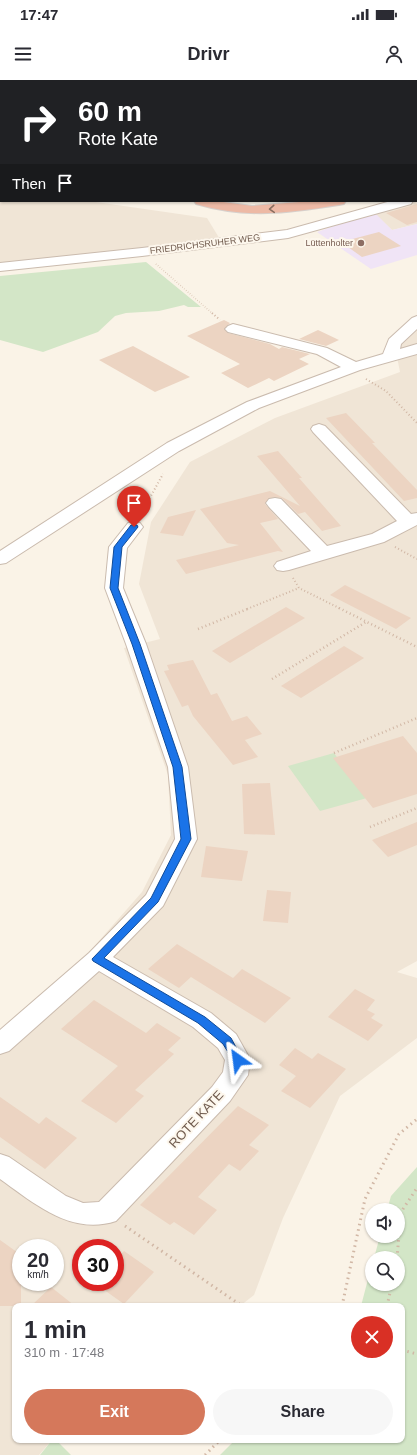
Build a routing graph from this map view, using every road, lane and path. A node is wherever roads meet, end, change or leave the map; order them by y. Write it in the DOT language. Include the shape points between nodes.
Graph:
graph roads {
  1 [pos="204,202"];
  2 [pos="331,202"];
  3 [pos="402,202"];
  4 [pos="142,252"];
  5 [pos="0,267"];
  6 [pos="417,321"];
  7 [pos="232,329"];
  8 [pos="417,350"];
  9 [pos="390,356"];
  10 [pos="358,371"];
  11 [pos="417,423"];
  12 [pos="319,428"];
  13 [pos="166,470"];
  14 [pos="275,503"];
  15 [pos="412,520"];
  16 [pos="134,527"];
  17 [pos="323,553"];
  18 [pos="0,560"];
  19 [pos="283,566"];
  20 [pos="299,588"];
  21 [pos="366,622"];
  22 [pos="198,629"];
  23 [pos="417,648"];
  24 [pos="272,679"];
  25 [pos="417,718"];
  26 [pos="334,753"];
  27 [pos="417,808"];
  28 [pos="370,827"];
  29 [pos="97,959"];
  30 [pos="0,1044"];
  31 [pos="417,1118"];
  32 [pos="0,1165"];
  33 [pos="417,1188"];
  34 [pos="106,1213"];
  35 [pos="398,1251"];
  36 [pos="390,1291"];
  37 [pos="238,1303"];
  38 [pos="343,1303"];
  39 [pos="388,1303"];
  40 [pos="405,1351"];
  41 [pos="417,1354"];
  42 [pos="217,1443"];
  43 [pos="205,1455"];
  2 -- 1 [label="highway, one-way" via="249,210"];
  3 -- 4 [label="street, FRIEDRICHSRUHER WEG" via="288,234"];
  4 -- 5 [label="street, FRIEDRICHSRUHER WEG"];
  4 -- 7 [label="path"];
  6 -- 9 [label="street" via="394,342"];
  7 -- 10 [label="street" via="322,351"];
  8 -- 9 [label="street"];
  9 -- 10 [label="street"];
  10 -- 11 [label="path" via="386,391"];
  10 -- 18 [label="street" via="253,405 173,447"];
  12 -- 15 [label="street"];
  13 -- 16 [label="path"];
  14 -- 17 [label="street"];
  15 -- 17 [label="street" via="378,538"];
  16 -- 29 [label="street" via="118,547 114,588 178,767 186,839 155,900"];
  17 -- 19 [label="street"];
  19 -- 20 [label="path"];
  20 -- 21 [label="path"];
  20 -- 22 [label="path"];
  21 -- 23 [label="path"];
  21 -- 24 [label="path"];
  25 -- 26 [label="path"];
  27 -- 28 [label="path"];
  29 -- 30 [label="street"];
  29 -- 34 [label="street, ROTE KATE" via="202,1020 227,1041 238,1060 235,1076 221,1094"];
  31 -- 38 [label="path" via="399,1134 365,1199"];
  32 -- 34 [label="street" via="57,1204 82,1214"];
  33 -- 35 [label="path" via="401,1212"];
  34 -- 37 [label="path"];
  36 -- 39 [label="path"];
  40 -- 41 [label="path"];
  42 -- 43 [label="path"];
}
